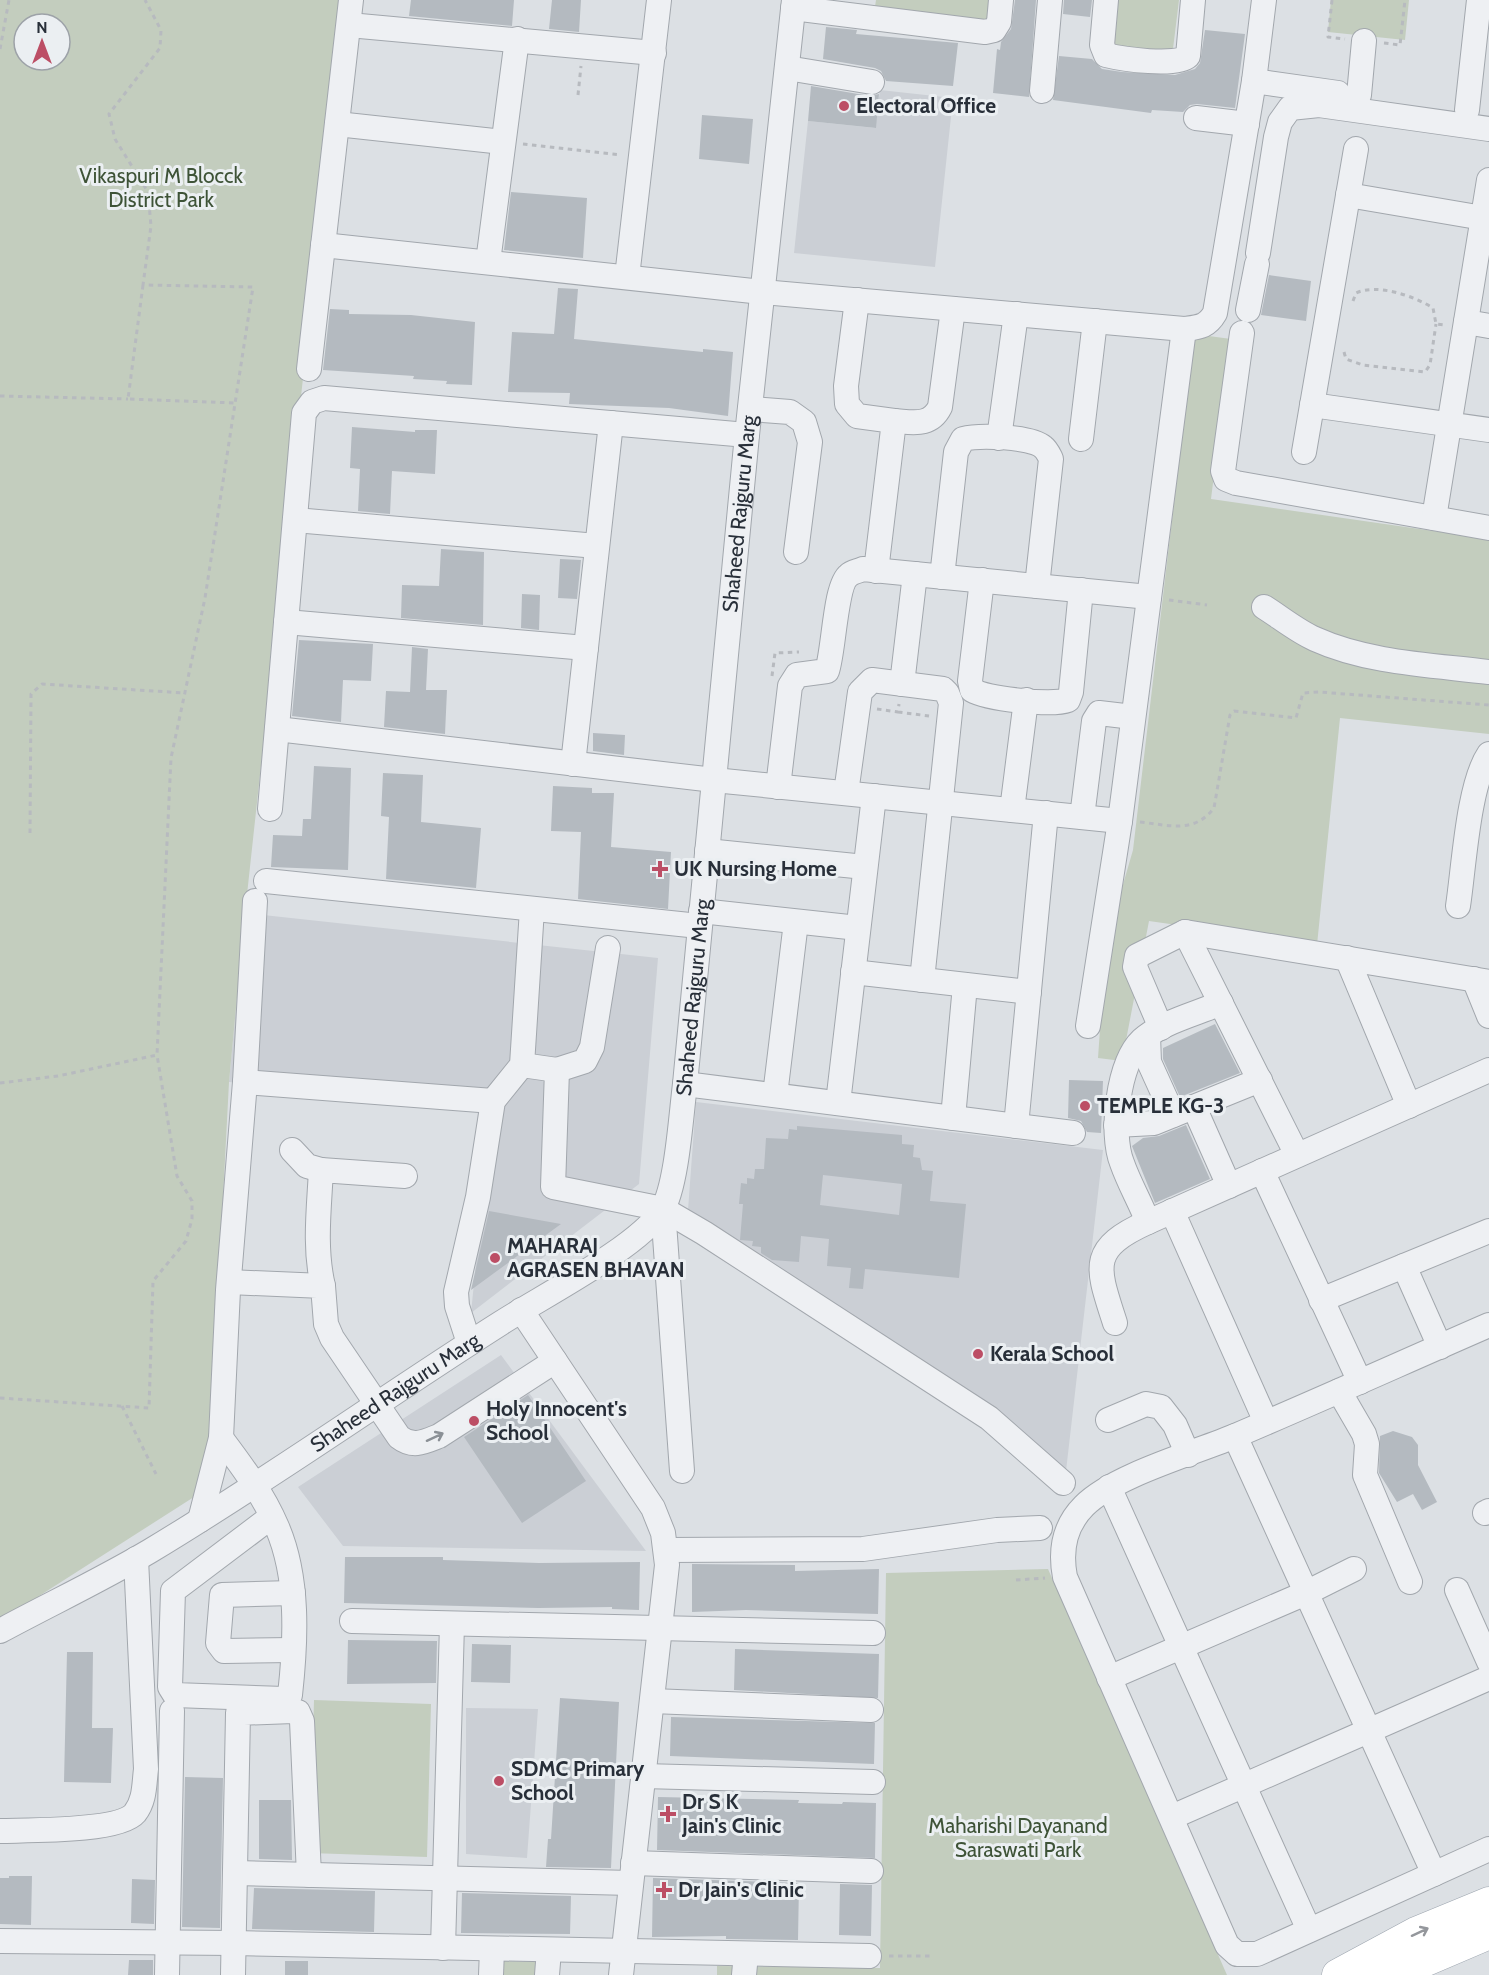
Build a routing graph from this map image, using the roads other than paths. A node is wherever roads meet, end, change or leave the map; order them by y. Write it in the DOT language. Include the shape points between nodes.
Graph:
graph roads {
  1 [pos="351,0"];
  2 [pos="659,0"];
  3 [pos="1001,0"];
  4 [pos="1050,0"];
  5 [pos="1106,0"];
  6 [pos="1192,0"];
  7 [pos="1264,0"];
  8 [pos="1479,0"];
  9 [pos="794,4"];
  10 [pos="866,9"];
  11 [pos="349,25"];
  12 [pos="517,39"];
  13 [pos="1364,41"];
  14 [pos="654,54"];
  15 [pos="787,68"];
  16 [pos="1254,81"];
  17 [pos="872,82"];
  18 [pos="1042,91"];
  19 [pos="1359,95"];
  20 [pos="1478,112"];
  21 [pos="1196,118"];
  22 [pos="337,124"];
  23 [pos="1247,124"];
  24 [pos="1489,129"];
  25 [pos="503,142"];
  26 [pos="1356,149"];
  27 [pos="1489,180"];
  28 [pos="1348,195"];
  29 [pos="1485,223"];
  30 [pos="323,245"];
  31 [pos="488,262"];
  32 [pos="1256,268"];
  33 [pos="627,277"];
  34 [pos="1221,282"];
  35 [pos="762,292"];
  36 [pos="857,300"];
  37 [pos="953,309"];
  38 [pos="1016,314"];
  39 [pos="1095,321"];
  40 [pos="1473,325"];
  41 [pos="1184,329"];
  42 [pos="309,369"];
  43 [pos="1312,405"];
  44 [pos="750,409"];
  45 [pos="894,421"];
  46 [pos="611,423"];
  47 [pos="1449,424"];
  48 [pos="1489,430"];
  49 [pos="747,435"];
  50 [pos="999,438"];
  51 [pos="1081,439"];
  52 [pos="1304,452"];
  53 [pos="1434,518"];
  54 [pos="295,520"];
  55 [pos="1489,528"];
  56 [pos="597,546"];
  57 [pos="796,552"];
  58 [pos="876,571"];
  59 [pos="915,574"];
  60 [pos="942,576"];
  61 [pos="982,580"];
  62 [pos="1037,586"];
  63 [pos="1081,590"];
  64 [pos="1149,597"];
  65 [pos="1264,607"];
  66 [pos="286,622"];
  67 [pos="586,648"];
  68 [pos="1489,672"];
  69 [pos="902,684"];
  70 [pos="1026,700"];
  71 [pos="1133,717"];
  72 [pos="277,729"];
  73 [pos="1489,754"];
  74 [pos="573,764"];
  75 [pos="714,780"];
  76 [pos="778,787"];
  77 [pos="846,794"];
  78 [pos="874,796"];
  79 [pos="939,803"];
  80 [pos="270,809"];
  81 [pos="1012,810"];
  82 [pos="1046,813"];
  83 [pos="1082,817"];
  84 [pos="1120,821"];
  85 [pos="707,851"];
  86 [pos="865,867"];
  87 [pos="1458,906"];
  88 [pos="532,909"];
  89 [pos="700,918"];
  90 [pos="796,922"];
  91 [pos="858,928"];
  92 [pos="1185,932"];
  93 [pos="608,948"];
  94 [pos="1347,958"];
  95 [pos="853,972"];
  96 [pos="922,980"];
  97 [pos="1482,980"];
  98 [pos="965,985"];
  99 [pos="1029,992"];
  100 [pos="1221,1003"];
  101 [pos="1489,1016"];
  102 [pos="1088,1026"];
  103 [pos="1154,1032"];
  104 [pos="522,1065"];
  105 [pos="557,1070"];
  106 [pos="1489,1070"];
  107 [pos="1260,1080"];
  108 [pos="245,1082"];
  109 [pos="685,1084"];
  110 [pos="775,1095"];
  111 [pos="493,1101"];
  112 [pos="838,1103"];
  113 [pos="1409,1106"];
  114 [pos="1183,1111"];
  115 [pos="953,1118"];
  116 [pos="1017,1125"];
  117 [pos="1116,1125"];
  118 [pos="1073,1133"];
  119 [pos="292,1150"];
  120 [pos="1297,1155"];
  121 [pos="321,1170"];
  122 [pos="1262,1171"];
  123 [pos="405,1176"];
  124 [pos="1229,1186"];
  125 [pos="663,1209"];
  126 [pos="1172,1211"];
  127 [pos="1148,1222"];
  128 [pos="1489,1231"];
  129 [pos="1404,1266"];
  130 [pos="229,1282"];
  131 [pos="323,1286"];
  132 [pos="1322,1300"];
  133 [pos="521,1310"];
  134 [pos="1115,1323"];
  135 [pos="1489,1325"];
  136 [pos="469,1343"];
  137 [pos="1440,1347"];
  138 [pos="555,1361"];
  139 [pos="1350,1386"];
  140 [pos="376,1404"];
  141 [pos="1108,1420"];
  142 [pos="1266,1422"];
  143 [pos="1235,1436"];
  144 [pos="221,1437"];
  145 [pos="1188,1455"];
  146 [pos="682,1472"];
  147 [pos="1063,1483"];
  148 [pos="255,1485"];
  149 [pos="1109,1487"];
  150 [pos="272,1517"];
  151 [pos="200,1520"];
  152 [pos="1040,1528"];
  153 [pos="667,1557"];
  154 [pos="136,1558"];
  155 [pos="1354,1569"];
  156 [pos="1410,1582"];
  157 [pos="1457,1590"];
  158 [pos="293,1593"];
  159 [pos="1306,1593"];
  160 [pos="352,1621"];
  161 [pos="452,1624"];
  162 [pos="660,1629"];
  163 [pos="0,1631"];
  164 [pos="873,1633"];
  165 [pos="1181,1647"];
  166 [pos="292,1650"];
  167 [pos="1489,1662"];
  168 [pos="1109,1678"];
  169 [pos="1489,1678"];
  170 [pos="652,1701"];
  171 [pos="872,1710"];
  172 [pos="172,1711"];
  173 [pos="1369,1731"];
  174 [pos="643,1776"];
  175 [pos="873,1782"];
  176 [pos="1244,1786"];
  177 [pos="1172,1817"];
  178 [pos="0,1831"];
  179 [pos="1489,1850"];
  180 [pos="872,1871"];
  181 [pos="632,1873"];
  182 [pos="235,1874"];
  183 [pos="1434,1874"];
  184 [pos="309,1875"];
  185 [pos="443,1878"];
  186 [pos="1489,1903"];
  187 [pos="1309,1930"];
  188 [pos="1489,1934"];
  189 [pos="0,1941"];
  190 [pos="167,1942"];
  191 [pos="234,1942"];
  192 [pos="442,1948"];
  193 [pos="492,1950"];
  194 [pos="549,1950"];
  195 [pos="869,1956"];
  196 [pos="622,1964"];
  197 [pos="745,1965"];
  198 [pos="1344,1972"];
  199 [pos="167,1975"];
  200 [pos="233,1975"];
  201 [pos="491,1975"];
  202 [pos="547,1975"];
  1 -- 11 [label="street"];
  2 -- 14 [label="street"];
  3 -- 10 [label="street" via="999,22 994,30 985,32"];
  4 -- 18 [label="street"];
  5 -- 6 [label="street" via="1102,45 1106,55 1172,62 1188,56"];
  7 -- 16 [label="street"];
  8 -- 20 [label="street"];
  9 -- 10 [label="street"];
  9 -- 15 [label="street, Shaheed Rajguru Marg"];
  11 -- 12 [label="street"];
  11 -- 22 [label="street"];
  12 -- 14 [label="street"];
  12 -- 25 [label="street"];
  13 -- 19 [label="street"];
  14 -- 33 [label="street"];
  15 -- 17 [label="street"];
  15 -- 35 [label="street, Shaheed Rajguru Marg"];
  16 -- 19 [label="street"];
  16 -- 23 [label="street"];
  19 -- 20 [label="street"];
  21 -- 23 [label="street"];
  22 -- 25 [label="street"];
  22 -- 30 [label="street"];
  23 -- 34 [label="street"];
  24 -- 32 [label="street" via="1319,105 1290,108 1276,137"];
  25 -- 31 [label="street"];
  26 -- 28 [label="street"];
  27 -- 29 [label="street"];
  28 -- 29 [label="street"];
  28 -- 43 [label="street"];
  29 -- 40 [label="street"];
  30 -- 31 [label="street"];
  30 -- 42 [label="street"];
  31 -- 33 [label="street"];
  32 -- 34 [label="street"];
  32 -- 53 [label="street" via="1223,471 1226,479"];
  33 -- 35 [label="street"];
  34 -- 41 [label="street" via="1209,324"];
  35 -- 36 [label="street"];
  35 -- 44 [label="street, Shaheed Rajguru Marg"];
  36 -- 37 [label="street"];
  36 -- 45 [label="street" via="846,386 848,404 857,416"];
  37 -- 38 [label="street"];
  37 -- 45 [label="street" via="940,407 934,418 926,422"];
  38 -- 39 [label="street"];
  38 -- 50 [label="street"];
  39 -- 41 [label="street"];
  39 -- 51 [label="street"];
  40 -- 47 [label="street"];
  41 -- 64 [label="street"];
  43 -- 47 [label="street"];
  43 -- 52 [label="street"];
  44 -- 49 [label="street, Shaheed Rajguru Marg"];
  44 -- 57 [label="street" via="790,412 804,422 810,442"];
  45 -- 58 [label="street"];
  46 -- 49 [label="street"];
  46 -- 54 [label="street" via="324,398 312,402 304,413"];
  46 -- 56 [label="street"];
  47 -- 48 [label="street"];
  47 -- 53 [label="street"];
  49 -- 75 [label="street, Shaheed Rajguru Marg"];
  50 -- 60 [label="street" via="977,435 963,439 956,452"];
  50 -- 62 [label="street" via="1035,442 1044,447 1051,459"];
  53 -- 55 [label="street"];
  54 -- 56 [label="street"];
  54 -- 66 [label="street"];
  56 -- 67 [label="street"];
  58 -- 59 [label="street"];
  58 -- 76 [label="street" via="863,569 849,574 842,585 827,671 797,675 790,686"];
  59 -- 60 [label="street"];
  59 -- 69 [label="street"];
  60 -- 61 [label="street"];
  61 -- 62 [label="street"];
  61 -- 70 [label="street" via="972,690"];
  62 -- 63 [label="street"];
  63 -- 64 [label="street"];
  63 -- 70 [label="street" via="1068,700"];
  64 -- 71 [label="street"];
  65 -- 68 [label="street" via="1314,639 1339,647 1380,658"];
  66 -- 67 [label="street"];
  66 -- 72 [label="street"];
  67 -- 74 [label="street"];
  69 -- 77 [label="street" via="872,680 860,692"];
  69 -- 79 [label="street" via="948,693 951,703"];
  70 -- 81 [label="street"];
  71 -- 83 [label="street" via="1099,713 1094,721"];
  71 -- 84 [label="street"];
  72 -- 74 [label="street"];
  72 -- 80 [label="street"];
  73 -- 87 [label="street" via="1475,794"];
  74 -- 75 [label="street"];
  75 -- 76 [label="street"];
  75 -- 85 [label="street, Shaheed Rajguru Marg"];
  76 -- 77 [label="street"];
  77 -- 78 [label="street"];
  78 -- 79 [label="street"];
  78 -- 86 [label="street"];
  79 -- 81 [label="street"];
  79 -- 96 [label="street"];
  81 -- 82 [label="street"];
  82 -- 83 [label="street"];
  82 -- 99 [label="street"];
  83 -- 84 [label="street"];
  84 -- 102 [label="street"];
  85 -- 86 [label="street"];
  85 -- 89 [label="street, Shaheed Rajguru Marg"];
  86 -- 91 [label="street"];
  88 -- 89 [label="street"];
  88 -- 104 [label="street"];
  88 -- 108 [label="street" via="260,891"];
  89 -- 90 [label="street"];
  89 -- 109 [label="street, Shaheed Rajguru Marg"];
  90 -- 91 [label="street"];
  90 -- 110 [label="street"];
  91 -- 95 [label="street"];
  92 -- 94 [label="street"];
  92 -- 100 [label="street"];
  92 -- 103 [label="street" via="1137,956 1135,967"];
  93 -- 105 [label="street" via="592,1047 585,1061"];
  94 -- 97 [label="street"];
  94 -- 113 [label="street"];
  95 -- 96 [label="street"];
  95 -- 112 [label="street"];
  96 -- 98 [label="street"];
  97 -- 101 [label="street"];
  98 -- 99 [label="street"];
  98 -- 115 [label="street"];
  99 -- 116 [label="street"];
  100 -- 103 [label="street"];
  100 -- 107 [label="street"];
  103 -- 114 [label="street" via="1149,1062"];
  103 -- 117 [label="street" via="1133,1050 1120,1087"];
  104 -- 105 [label="street"];
  104 -- 111 [label="street"];
  105 -- 125 [label="street" via="554,1187"];
  106 -- 113 [label="street"];
  107 -- 114 [label="street"];
  107 -- 120 [label="street"];
  108 -- 111 [label="street"];
  108 -- 130 [label="street"];
  109 -- 110 [label="street"];
  109 -- 125 [label="street, Shaheed Rajguru Marg" via="670,1187"];
  110 -- 112 [label="street"];
  111 -- 136 [label="street" via="478,1197 456,1292"];
  112 -- 115 [label="street"];
  113 -- 120 [label="street"];
  114 -- 117 [label="street" via="1154,1124"];
  114 -- 124 [label="street"];
  115 -- 116 [label="street"];
  116 -- 118 [label="street"];
  117 -- 127 [label="street" via="1121,1161"];
  119 -- 121 [label="street" via="307,1166"];
  120 -- 122 [label="street"];
  121 -- 123 [label="street"];
  121 -- 131 [label="street" via="317,1263"];
  122 -- 124 [label="street"];
  122 -- 132 [label="street"];
  124 -- 126 [label="street"];
  125 -- 133 [label="street, Shaheed Rajguru Marg" via="619,1249"];
  125 -- 146 [label="street"];
  125 -- 147 [label="street" via="989,1418"];
  126 -- 127 [label="street"];
  126 -- 142 [label="street"];
  127 -- 134 [label="street" via="1114,1239 1104,1251 1103,1287"];
  128 -- 129 [label="street"];
  129 -- 132 [label="street"];
  129 -- 137 [label="street"];
  130 -- 131 [label="street"];
  130 -- 144 [label="street"];
  131 -- 140 [label="street" via="326,1324 332,1338"];
  132 -- 139 [label="street"];
  133 -- 136 [label="street, Shaheed Rajguru Marg"];
  133 -- 138 [label="street"];
  135 -- 137 [label="street"];
  136 -- 140 [label="street, Shaheed Rajguru Marg"];
  137 -- 139 [label="street"];
  140 -- 138 [label="street, one-way" via="399,1437 407,1443 419,1444 439,1436"];
  138 -- 153 [label="street" via="653,1508"];
  139 -- 142 [label="street"];
  139 -- 156 [label="street" via="1367,1444 1365,1475"];
  140 -- 148 [label="street, Shaheed Rajguru Marg"];
  141 -- 145 [label="street" via="1146,1404 1161,1407 1175,1425"];
  142 -- 143 [label="street"];
  143 -- 145 [label="street"];
  143 -- 159 [label="street"];
  144 -- 148 [label="street"];
  144 -- 151 [label="street"];
  145 -- 149 [label="street"];
  148 -- 150 [label="street"];
  148 -- 151 [label="street, Shaheed Rajguru Marg"];
  149 -- 165 [label="street"];
  149 -- 168 [label="street" via="1083,1506 1067,1529 1062,1558 1065,1577"];
  150 -- 158 [label="street" via="286,1555"];
  150 -- 166 [label="street" via="172,1591 170,1687 180,1696 284,1699 290,1695"];
  151 -- 154 [label="street, Shaheed Rajguru Marg"];
  152 -- 153 [label="street" via="997,1530 863,1549"];
  153 -- 162 [label="street"];
  154 -- 163 [label="street, Shaheed Rajguru Marg"];
  154 -- 178 [label="street" via="146,1769 142,1800 134,1814 122,1822 69,1829"];
  155 -- 159 [label="street"];
  157 -- 167 [label="street"];
  158 -- 166 [label="street"];
  158 -- 166 [label="street" via="222,1594 218,1643 224,1651"];
  159 -- 165 [label="street"];
  159 -- 173 [label="street"];
  160 -- 161 [label="street"];
  161 -- 162 [label="street"];
  161 -- 185 [label="street"];
  162 -- 164 [label="street"];
  162 -- 170 [label="street"];
  165 -- 168 [label="street"];
  165 -- 176 [label="street"];
  168 -- 177 [label="street"];
  169 -- 173 [label="street"];
  170 -- 171 [label="street"];
  170 -- 174 [label="street"];
  172 -- 190 [label="street"];
  173 -- 176 [label="street"];
  173 -- 183 [label="street"];
  174 -- 175 [label="street"];
  174 -- 181 [label="street"];
  176 -- 177 [label="street"];
  176 -- 187 [label="street"];
  177 -- 187 [label="street" via="1227,1945 1237,1954 1257,1954"];
  179 -- 183 [label="street"];
  180 -- 181 [label="street"];
  181 -- 185 [label="street"];
  181 -- 196 [label="street"];
  182 -- 184 [label="street"];
  182 -- 184 [label="street" via="238,1713 293,1710 302,1720"];
  182 -- 191 [label="street"];
  183 -- 187 [label="street"];
  184 -- 185 [label="street"];
  185 -- 192 [label="street"];
  198 -- 186 [label="main road, one-way" via="1416,1933"];
  188 -- 198 [label="main road" via="1419,1963"];
  189 -- 190 [label="street"];
  190 -- 191 [label="street"];
  190 -- 199 [label="street"];
  191 -- 192 [label="street"];
  191 -- 200 [label="street"];
  192 -- 193 [label="street"];
  193 -- 194 [label="street"];
  193 -- 201 [label="street"];
  194 -- 196 [label="street"];
  194 -- 202 [label="street"];
  195 -- 197 [label="street"];
  196 -- 197 [label="street"];
}
